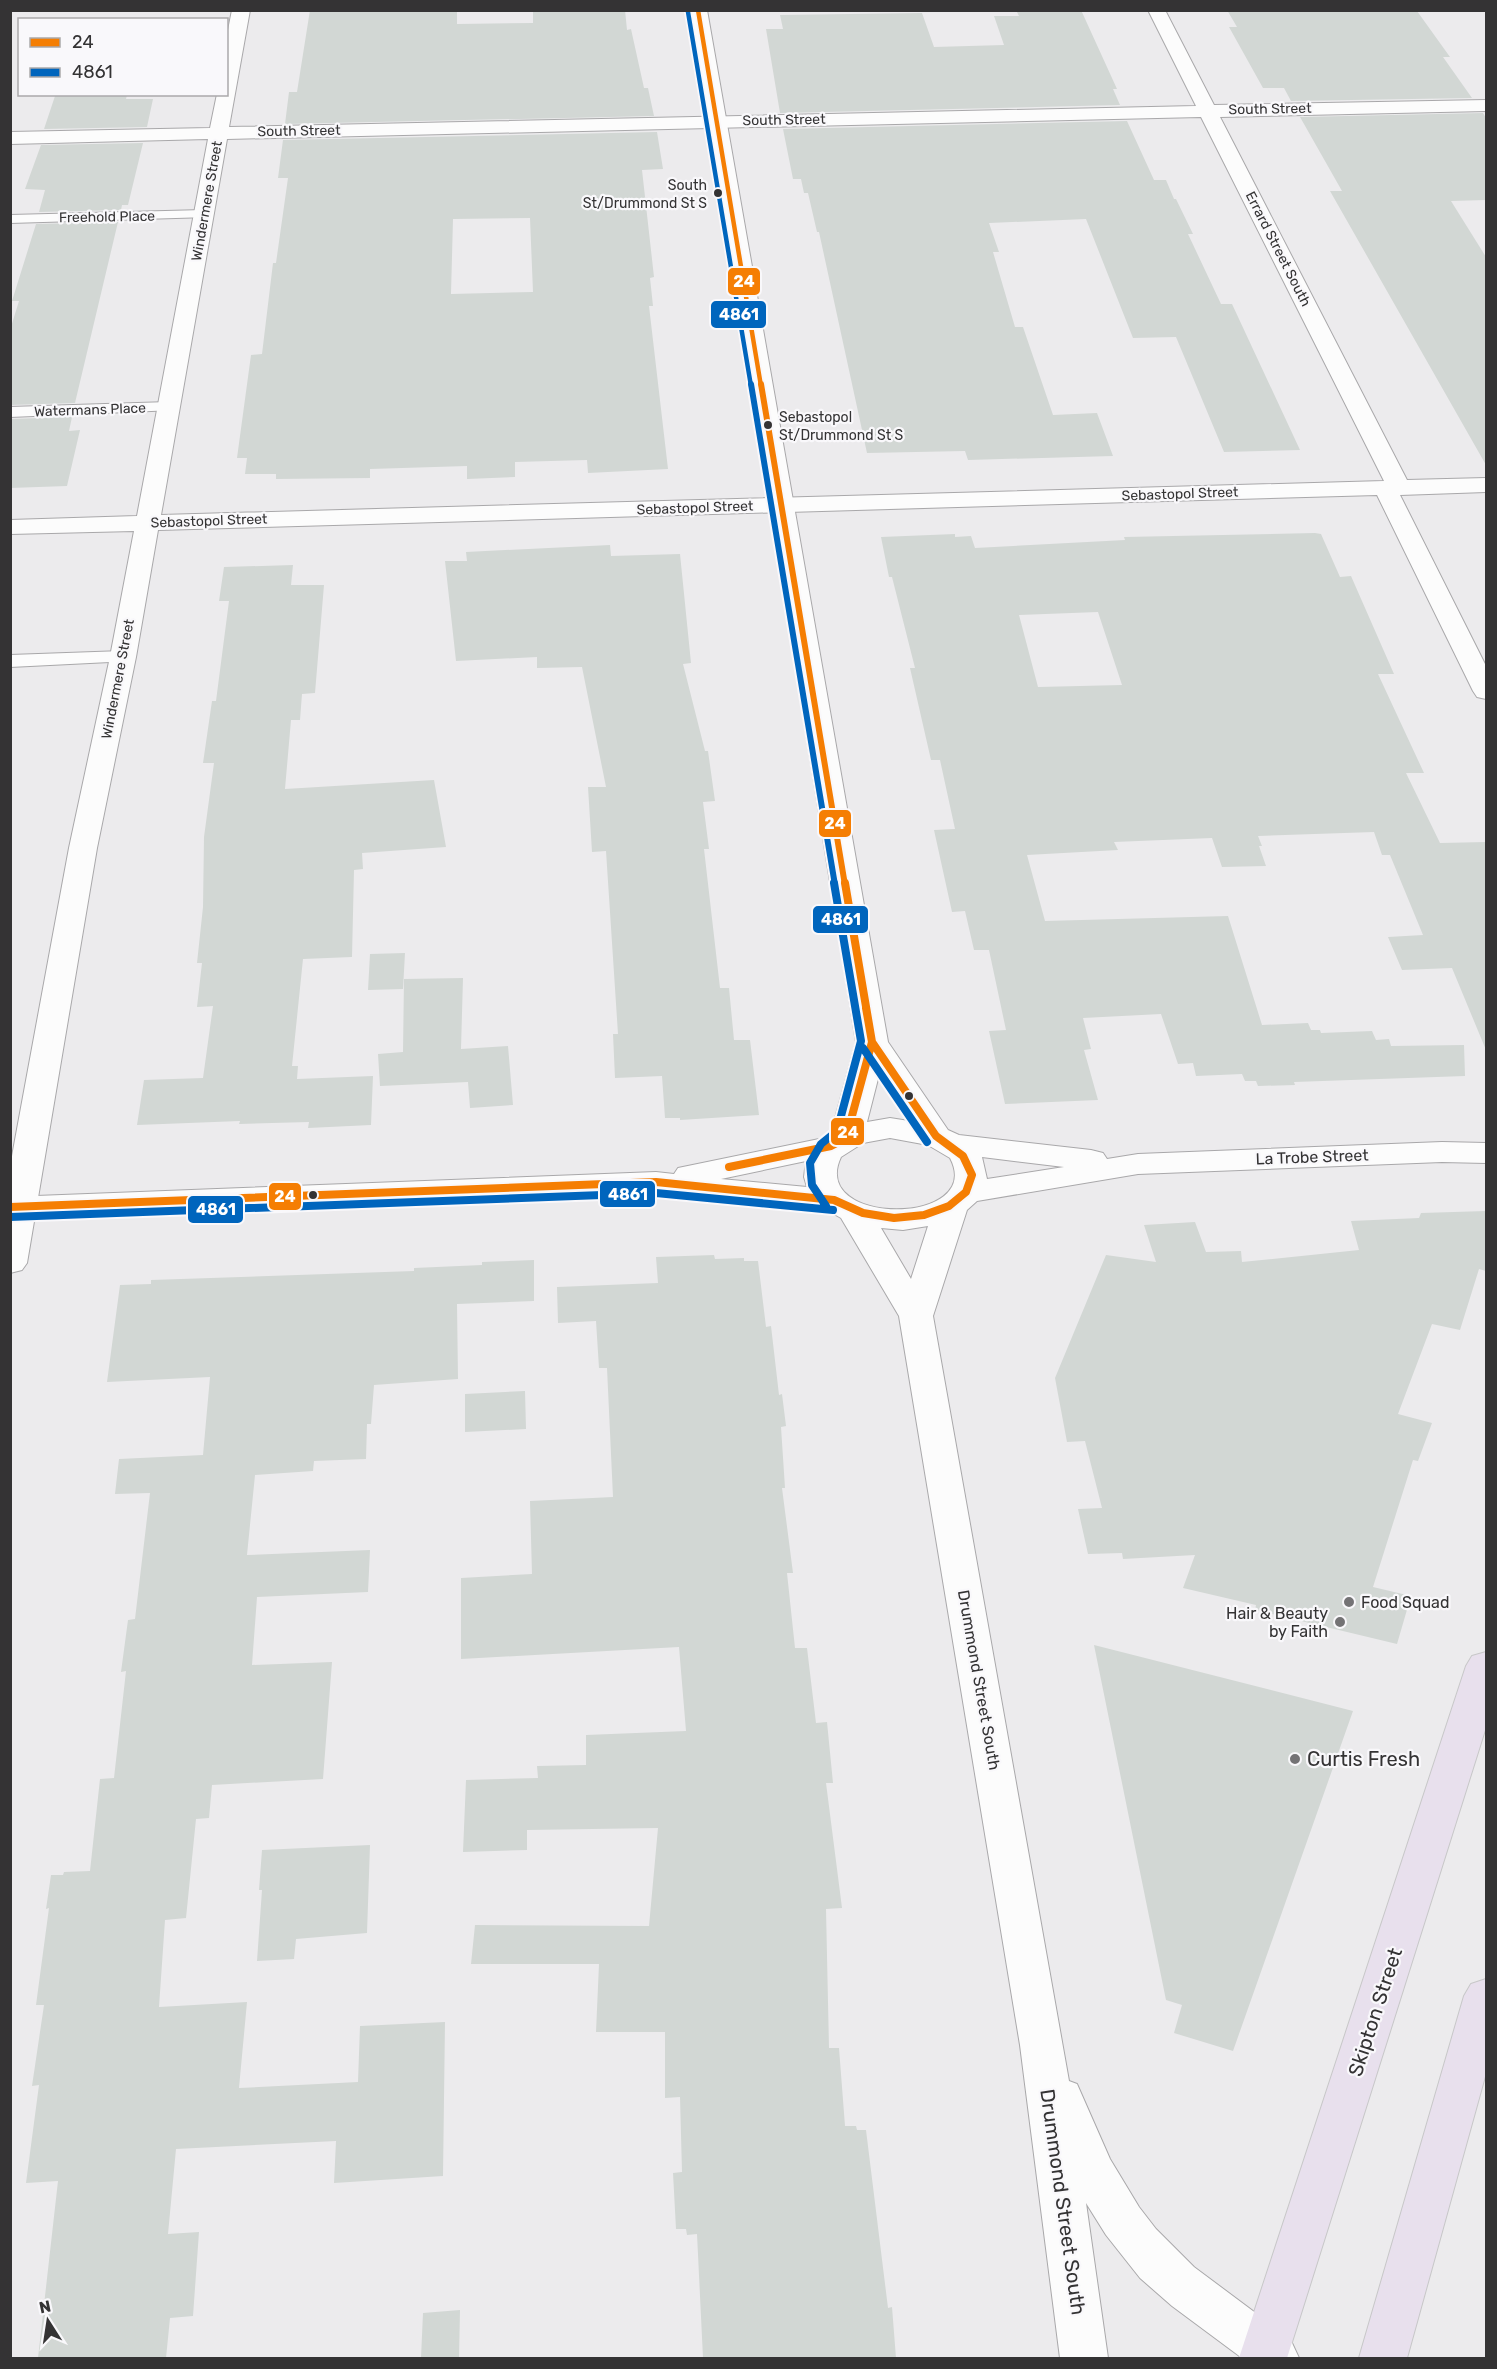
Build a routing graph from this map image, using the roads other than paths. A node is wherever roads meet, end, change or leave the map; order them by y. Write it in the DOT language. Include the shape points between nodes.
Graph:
graph roads {
  1 [pos="241,10"];
  2 [pos="698,10"];
  3 [pos="1156,10"];
  4 [pos="228,82"];
  5 [pos="225,96"];
  6 [pos="1486,105"];
  7 [pos="1207,111"];
  8 [pos="716,121"];
  9 [pos="219,133"];
  10 [pos="10,138"];
  11 [pos="204,214"];
  12 [pos="10,219"];
  13 [pos="169,407"];
  14 [pos="10,412"];
  15 [pos="1486,485"];
  16 [pos="1392,487"];
  17 [pos="782,505"];
  18 [pos="148,523"];
  19 [pos="10,527"];
  20 [pos="123,657"];
  21 [pos="10,661"];
  22 [pos="1486,691"];
  23 [pos="872,1042"];
  24 [pos="944,1140"];
  25 [pos="838,1142"];
  26 [pos="1486,1148"];
  27 [pos="1442,1152"];
  28 [pos="1486,1153"];
  29 [pos="1138,1164"];
  30 [pos="656,1182"];
  31 [pos="959,1199"];
  32 [pos="844,1205"];
  33 [pos="15,1207"];
  34 [pos="10,1263"];
  35 [pos="916,1316"];
  36 [pos="1486,1666"];
  37 [pos="1486,1996"];
  38 [pos="1042,2044"];
  39 [pos="1268,2355"];
  40 [pos="1084,2358"];
  41 [pos="1383,2358"];
  1 -- 4 [label="street, Windermere Street"];
  2 -- 8 [label="street"];
  3 -- 7 [label="street, Errard Street South"];
  5 -- 9 [label="street, Windermere Street"];
  6 -- 7 [label="street, South Street"];
  7 -- 8 [label="street, South Street"];
  7 -- 16 [label="street, Errard Street South"];
  8 -- 9 [label="street, South Street"];
  8 -- 17 [label="street"];
  9 -- 10 [label="street, South Street"];
  9 -- 11 [label="street, Windermere Street"];
  11 -- 12 [label="lane, Freehold Place"];
  11 -- 13 [label="street, Windermere Street"];
  13 -- 14 [label="lane, Watermans Place"];
  13 -- 18 [label="street, Windermere Street"];
  15 -- 16 [label="street, Sebastopol Street"];
  16 -- 17 [label="street, Sebastopol Street"];
  16 -- 22 [label="street, Errard Street South"];
  17 -- 18 [label="street, Sebastopol Street"];
  17 -- 23 [label="street"];
  18 -- 19 [label="street, Sebastopol Street"];
  18 -- 20 [label="street, Windermere Street"];
  20 -- 21 [label="lane"];
  20 -- 33 [label="street, Windermere Street"];
  23 -- 24 [label="street"];
  23 -- 25 [label="street"];
  24 -- 25 [label="street" via="914,1130 890,1128 867,1131"];
  24 -- 29 [label="street, La Trobe Street" via="1021,1154"];
  24 -- 31 [label="street" via="964,1155 971,1168 971,1181"];
  25 -- 30 [label="street"];
  25 -- 32 [label="street" via="822,1159 818,1173 823,1187"];
  26 -- 27 [label="street"];
  27 -- 28 [label="street, La Trobe Street"];
  27 -- 29 [label="street, La Trobe Street"];
  29 -- 31 [label="street, La Trobe Street"];
  30 -- 32 [label="street"];
  30 -- 33 [label="street"];
  31 -- 32 [label="street" via="932,1215 905,1219 878,1218"];
  31 -- 35 [label="street, Drummond Street South"];
  32 -- 35 [label="street, Drummond Street South"];
  33 -- 34 [label="street, Windermere Street"];
  35 -- 38 [label="street, Drummond Street South"];
  36 -- 39 [label="highway, Skipton Street"];
  37 -- 41 [label="highway"];
  38 -- 39 [label="street, Drummond Street South" via="1069,2120 1124,2224 1179,2284"];
  38 -- 40 [label="street, Drummond Street South"];
}
